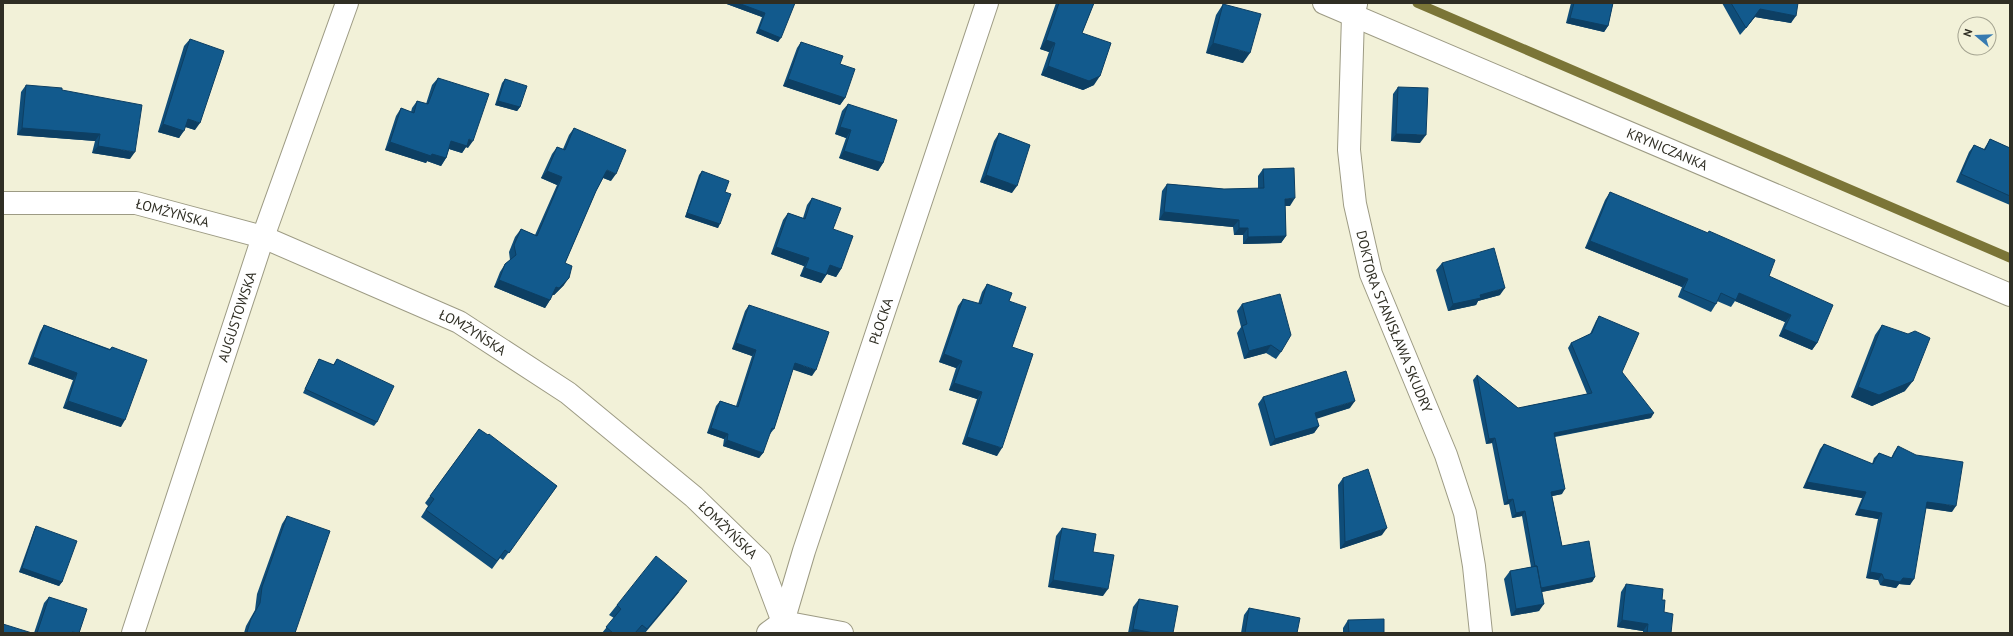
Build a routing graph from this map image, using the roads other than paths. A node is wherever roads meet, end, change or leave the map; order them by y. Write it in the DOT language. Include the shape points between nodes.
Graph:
graph roads {
  1 [pos="347,3"];
  2 [pos="987,3"];
  3 [pos="1324,3"];
  4 [pos="1355,10"];
  5 [pos="3,203"];
  6 [pos="263,237"];
  7 [pos="2010,295"];
  8 [pos="779,629"];
  9 [pos="133,633"];
  10 [pos="842,633"];
  11 [pos="1481,633"];
  1 -- 6 [label="street, AUGUSTOWSKA"];
  2 -- 8 [label="street, PŁOCKA"];
  3 -- 4 [label="street, KRYNICZANKA"];
  4 -- 7 [label="street, KRYNICZANKA"];
  4 -- 11 [label="street, DOKTORA STANISŁAWA SKUDRY" via="1349,150 1355,204 1371,274 1446,455 1465,513"];
  5 -- 6 [label="street, ŁOMŻYŃSKA" via="136,204"];
  6 -- 8 [label="street, ŁOMŻYŃSKA" via="459,322 568,393 694,497 760,561"];
  6 -- 9 [label="street, AUGUSTOWSKA"];
  8 -- 10 [label="street"];
}
